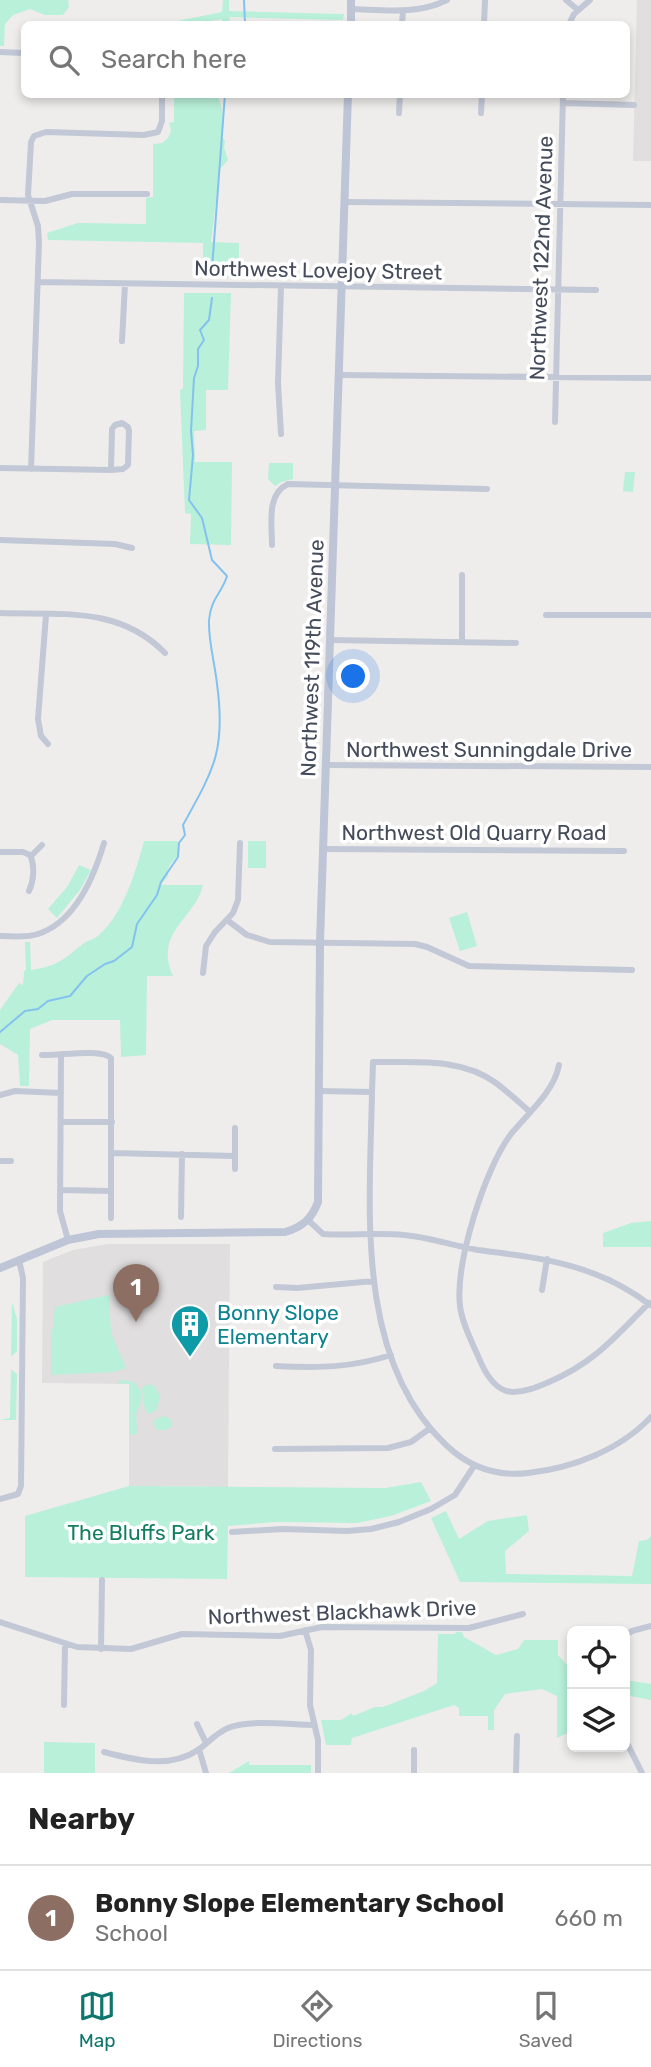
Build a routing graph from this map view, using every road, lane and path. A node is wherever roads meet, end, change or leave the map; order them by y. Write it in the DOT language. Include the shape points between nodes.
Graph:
graph roads {
  1 [pos="447,0"];
  2 [pos="485,0"];
  3 [pos="566,0"];
  4 [pos="590,0"];
  5 [pos="351,4"];
  6 [pos="403,10"];
  7 [pos="578,10"];
  8 [pos="402,21"];
  9 [pos="484,21"];
  10 [pos="571,21"];
  11 [pos="0,52"];
  12 [pos="21,53"];
  13 [pos="162,98"];
  14 [pos="348,98"];
  15 [pos="400,98"];
  16 [pos="482,98"];
  17 [pos="563,98"];
  18 [pos="563,103"];
  19 [pos="634,106"];
  20 [pos="400,113"];
  21 [pos="481,113"];
  22 [pos="147,194"];
  23 [pos="0,200"];
  24 [pos="29,201"];
  25 [pos="345,202"];
  26 [pos="560,203"];
  27 [pos="651,205"];
  28 [pos="38,282"];
  29 [pos="125,284"];
  30 [pos="281,286"];
  31 [pos="342,288"];
  32 [pos="558,290"];
  33 [pos="596,290"];
  34 [pos="122,341"];
  35 [pos="339,375"];
  36 [pos="555,376"];
  37 [pos="651,378"];
  38 [pos="555,422"];
  39 [pos="281,433"];
  40 [pos="0,468"];
  41 [pos="31,469"];
  42 [pos="111,470"];
  43 [pos="335,486"];
  44 [pos="487,489"];
  45 [pos="0,540"];
  46 [pos="272,545"];
  47 [pos="132,548"];
  48 [pos="462,575"];
  49 [pos="0,613"];
  50 [pos="46,615"];
  51 [pos="546,615"];
  52 [pos="651,615"];
  53 [pos="330,640"];
  54 [pos="462,642"];
  55 [pos="516,643"];
  56 [pos="165,653"];
  57 [pos="48,744"];
  58 [pos="326,765"];
  59 [pos="651,767"];
  60 [pos="104,843"];
  61 [pos="240,843"];
  62 [pos="42,845"];
  63 [pos="323,849"];
  64 [pos="624,851"];
  65 [pos="0,852"];
  66 [pos="31,856"];
  67 [pos="29,891"];
  68 [pos="227,920"];
  69 [pos="0,936"];
  70 [pos="320,942"];
  71 [pos="632,970"];
  72 [pos="202,973"];
  73 [pos="42,1055"];
  74 [pos="61,1056"];
  75 [pos="559,1065"];
  76 [pos="319,1091"];
  77 [pos="372,1091"];
  78 [pos="61,1093"];
  79 [pos="0,1095"];
  80 [pos="530,1112"];
  81 [pos="61,1122"];
  82 [pos="112,1122"];
  83 [pos="235,1128"];
  84 [pos="112,1153"];
  85 [pos="182,1154"];
  86 [pos="235,1156"];
  87 [pos="0,1161"];
  88 [pos="11,1161"];
  89 [pos="235,1169"];
  90 [pos="60,1190"];
  91 [pos="111,1191"];
  92 [pos="181,1217"];
  93 [pos="111,1218"];
  94 [pos="308,1220"];
  95 [pos="369,1234"];
  96 [pos="68,1240"];
  97 [pos="467,1248"];
  98 [pos="547,1259"];
  99 [pos="19,1260"];
  100 [pos="1,1264"];
  101 [pos="374,1281"];
  102 [pos="276,1287"];
  103 [pos="542,1290"];
  104 [pos="650,1305"];
  105 [pos="391,1354"];
  106 [pos="276,1366"];
  107 [pos="650,1419"];
  108 [pos="429,1429"];
  109 [pos="275,1449"];
  110 [pos="474,1466"];
  111 [pos="0,1499"];
  112 [pos="232,1532"];
  113 [pos="102,1580"];
  114 [pos="523,1614"];
  115 [pos="0,1622"];
  116 [pos="651,1626"];
  117 [pos="305,1630"];
  118 [pos="630,1632"];
  119 [pos="65,1644"];
  120 [pos="101,1649"];
  121 [pos="64,1705"];
  122 [pos="197,1724"];
  123 [pos="314,1725"];
  124 [pos="517,1736"];
  125 [pos="206,1743"];
  126 [pos="199,1749"];
  127 [pos="630,1749"];
  128 [pos="414,1750"];
  129 [pos="104,1752"];
  130 [pos="206,1773"];
  131 [pos="318,1773"];
  132 [pos="414,1773"];
  133 [pos="516,1773"];
  134 [pos="642,1773"];
  1 -- 6 [label="street"];
  2 -- 9 [label="street"];
  3 -- 7 [label="street"];
  4 -- 7 [label="street"];
  5 -- 6 [label="street"];
  6 -- 8 [label="street"];
  7 -- 10 [label="street"];
  11 -- 12 [label="street"];
  13 -- 24 [label="street" via="158,132 46,132 34,136"];
  14 -- 25 [label="street, Northwest 119th Avenue"];
  15 -- 20 [label="street"];
  16 -- 21 [label="street"];
  17 -- 18 [label="street, Northwest 122nd Avenue"];
  18 -- 19 [label="street"];
  18 -- 26 [label="street, Northwest 122nd Avenue"];
  22 -- 24 [label="street" via="72,194"];
  23 -- 24 [label="street"];
  24 -- 28 [label="street" via="38,226"];
  25 -- 26 [label="street"];
  25 -- 31 [label="street, Northwest 119th Avenue"];
  26 -- 27 [label="street"];
  26 -- 32 [label="street, Northwest 122nd Avenue"];
  28 -- 29 [label="street, Northwest Lovejoy Street"];
  28 -- 41 [label="street"];
  29 -- 30 [label="street, Northwest Lovejoy Street"];
  29 -- 34 [label="street"];
  30 -- 31 [label="street, Northwest Lovejoy Street"];
  30 -- 39 [label="street"];
  31 -- 32 [label="street, Northwest Lovejoy Street"];
  31 -- 35 [label="street, Northwest 119th Avenue"];
  32 -- 33 [label="street, Northwest Lovejoy Street"];
  32 -- 36 [label="street, Northwest 122nd Avenue"];
  35 -- 36 [label="street"];
  35 -- 43 [label="street, Northwest 119th Avenue"];
  36 -- 37 [label="street"];
  36 -- 38 [label="street, Northwest 122nd Avenue"];
  40 -- 41 [label="street"];
  41 -- 42 [label="street"];
  42 -- 42 [label="street" via="112,429 122,423 129,431 128,465"];
  43 -- 44 [label="street"];
  43 -- 46 [label="street" via="292,484 279,489 273,498"];
  43 -- 53 [label="street, Northwest 119th Avenue"];
  45 -- 47 [label="street"];
  48 -- 54 [label="street"];
  49 -- 50 [label="street"];
  50 -- 56 [label="street" via="106,618 140,632"];
  50 -- 57 [label="street" via="38,719 41,736"];
  51 -- 52 [label="street"];
  53 -- 54 [label="street"];
  53 -- 58 [label="street, Northwest 119th Avenue"];
  54 -- 55 [label="street"];
  58 -- 59 [label="street, Northwest Sunningdale Drive"];
  58 -- 63 [label="street, Northwest 119th Avenue"];
  60 -- 69 [label="street" via="79,900 57,924 33,935"];
  61 -- 68 [label="street" via="239,893"];
  62 -- 66 [label="street"];
  63 -- 64 [label="street, Northwest Old Quarry Road"];
  63 -- 70 [label="street, Northwest 119th Avenue"];
  65 -- 66 [label="street"];
  66 -- 67 [label="street"];
  68 -- 70 [label="street" via="265,942"];
  68 -- 72 [label="street" via="206,946"];
  70 -- 71 [label="street" via="415,944 468,966"];
  70 -- 76 [label="street, Northwest 119th Avenue"];
  73 -- 74 [label="street"];
  74 -- 78 [label="street"];
  74 -- 82 [label="street" via="109,1056"];
  75 -- 80 [label="street" via="556,1079"];
  76 -- 77 [label="street"];
  76 -- 94 [label="street, Northwest 119th Avenue" via="319,1196"];
  77 -- 80 [label="street" via="373,1062 454,1065 495,1082"];
  77 -- 95 [label="street"];
  78 -- 79 [label="street" via="15,1091"];
  78 -- 81 [label="street"];
  80 -- 97 [label="street" via="494,1163"];
  81 -- 82 [label="street"];
  81 -- 90 [label="street"];
  82 -- 84 [label="street"];
  83 -- 86 [label="street"];
  84 -- 85 [label="street"];
  84 -- 91 [label="street"];
  85 -- 86 [label="street"];
  85 -- 92 [label="street"];
  86 -- 89 [label="street"];
  87 -- 88 [label="street"];
  90 -- 91 [label="street"];
  90 -- 96 [label="street" via="61,1219"];
  91 -- 93 [label="street"];
  94 -- 95 [label="street" via="323,1234"];
  94 -- 96 [label="street" via="279,1233 111,1233"];
  95 -- 97 [label="street" via="417,1236"];
  95 -- 101 [label="street"];
  96 -- 99 [label="street"];
  97 -- 98 [label="street"];
  97 -- 104 [label="street" via="459,1287 461,1315 482,1367 509,1392 537,1387 594,1358"];
  98 -- 103 [label="street"];
  98 -- 104 [label="street" via="600,1276"];
  99 -- 100 [label="street"];
  99 -- 111 [label="street" via="23,1278 21,1486 18,1493"];
  101 -- 102 [label="street"];
  101 -- 105 [label="street"];
  105 -- 106 [label="street" via="365,1364 337,1367"];
  105 -- 108 [label="street" via="407,1394"];
  107 -- 110 [label="street" via="606,1450 548,1470 510,1475"];
  108 -- 109 [label="street" via="411,1442 388,1448"];
  108 -- 110 [label="street"];
  110 -- 112 [label="street" via="455,1494 399,1522 347,1531"];
  113 -- 120 [label="street"];
  114 -- 117 [label="street, Northwest Blackhawk Drive" via="477,1627"];
  115 -- 119 [label="street, Northwest Blackhawk Drive"];
  116 -- 118 [label="street"];
  117 -- 120 [label="street, Northwest Blackhawk Drive" via="280,1636 182,1634 138,1648"];
  117 -- 123 [label="street" via="311,1650"];
  119 -- 120 [label="street, Northwest Blackhawk Drive"];
  119 -- 121 [label="street"];
  122 -- 125 [label="street"];
  123 -- 125 [label="street" via="234,1726"];
  123 -- 131 [label="street"];
  124 -- 133 [label="street"];
  125 -- 126 [label="street"];
  126 -- 129 [label="street" via="164,1761"];
  126 -- 130 [label="street"];
  127 -- 134 [label="street"];
  128 -- 132 [label="street"];
}
